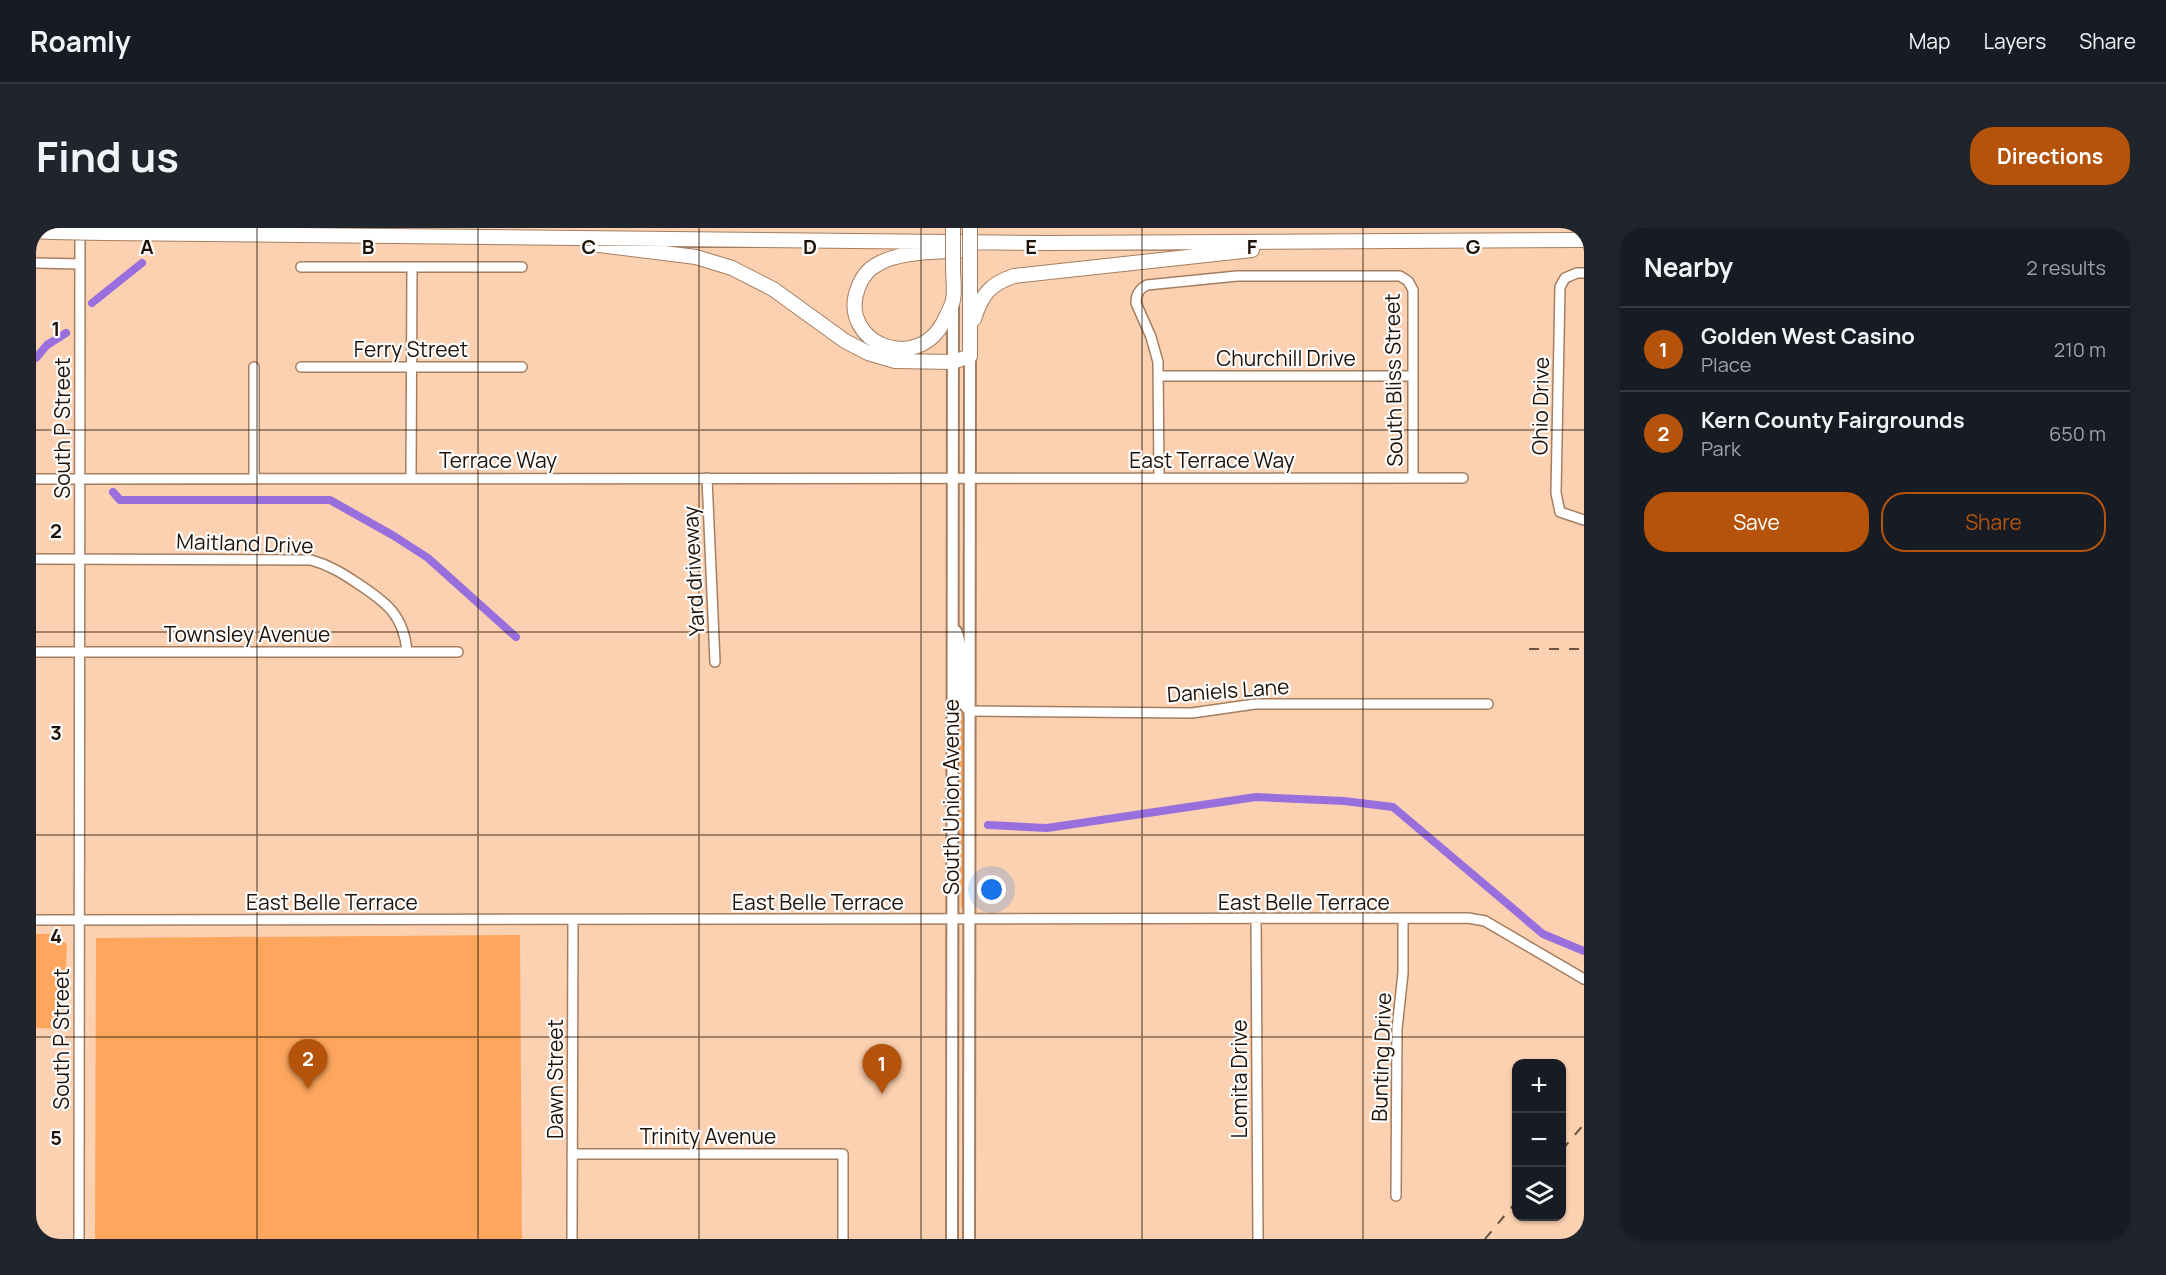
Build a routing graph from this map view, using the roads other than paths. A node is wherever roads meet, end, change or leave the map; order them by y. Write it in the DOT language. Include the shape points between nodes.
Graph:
graph roads {
  1 [pos="80,228"];
  2 [pos="953,228"];
  3 [pos="970,228"];
  4 [pos="36,231"];
  5 [pos="517,236"];
  6 [pos="1584,240"];
  7 [pos="1377,241"];
  8 [pos="1049,243"];
  9 [pos="36,263"];
  10 [pos="80,264"];
  11 [pos="301,267"];
  12 [pos="412,267"];
  13 [pos="522,267"];
  14 [pos="1584,273"];
  15 [pos="953,300"];
  16 [pos="970,332"];
  17 [pos="970,356"];
  18 [pos="953,362"];
  19 [pos="254,367"];
  20 [pos="522,367"];
  21 [pos="301,368"];
  22 [pos="411,368"];
  23 [pos="1159,376"];
  24 [pos="1413,376"];
  25 [pos="254,478"];
  26 [pos="411,478"];
  27 [pos="707,478"];
  28 [pos="961,478"];
  29 [pos="1159,478"];
  30 [pos="1413,478"];
  31 [pos="1463,478"];
  32 [pos="36,479"];
  33 [pos="80,479"];
  34 [pos="1584,520"];
  35 [pos="36,559"];
  36 [pos="80,559"];
  37 [pos="953,625"];
  38 [pos="36,652"];
  39 [pos="80,652"];
  40 [pos="407,652"];
  41 [pos="458,652"];
  42 [pos="715,662"];
  43 [pos="1488,704"];
  44 [pos="970,711"];
  45 [pos="36,920"];
  46 [pos="79,920"];
  47 [pos="573,920"];
  48 [pos="952,920"];
  49 [pos="970,920"];
  50 [pos="1256,920"];
  51 [pos="1403,920"];
  52 [pos="1584,979"];
  53 [pos="572,1154"];
  54 [pos="1396,1196"];
  55 [pos="79,1239"];
  56 [pos="572,1239"];
  57 [pos="843,1239"];
  58 [pos="952,1239"];
  59 [pos="969,1239"];
  60 [pos="1258,1239"];
  1 -- 10 [label="street, South P Street"];
  2 -- 15 [label="highway, bridge"];
  3 -- 16 [label="highway, bridge"];
  4 -- 5 [label="highway, bridge"];
  5 -- 8 [label="highway"];
  5 -- 18 [label="highway" via="677,254 714,262 753,277 868,353 896,361"];
  6 -- 7 [label="highway"];
  7 -- 8 [label="highway"];
  7 -- 16 [label="highway" via="1211,253 1014,276 988,290"];
  8 -- 15 [label="highway" via="883,261 862,277 856,291 855,314 862,329 876,342 901,350 933,337"];
  9 -- 10 [label="street"];
  10 -- 33 [label="street, South P Street"];
  11 -- 12 [label="street"];
  12 -- 13 [label="street"];
  12 -- 22 [label="street"];
  14 -- 34 [label="street, Ohio Drive" via="1565,278 1560,287 1556,493 1560,512"];
  15 -- 18 [label="main road, South Union Avenue"];
  16 -- 17 [label="highway"];
  17 -- 18 [label="highway"];
  17 -- 28 [label="main road, South Union Avenue"];
  18 -- 28 [label="main road, South Union Avenue"];
  19 -- 25 [label="street"];
  20 -- 22 [label="street, Ferry Street"];
  21 -- 22 [label="street, Ferry Street"];
  22 -- 26 [label="street"];
  23 -- 24 [label="street, Churchill Drive"];
  23 -- 24 [label="street, South Bliss Street" via="1156,350 1136,303 1138,291 1147,285 1237,276 1400,276 1413,290"];
  23 -- 29 [label="street"];
  24 -- 30 [label="street, South Bliss Street"];
  25 -- 26 [label="street, Terrace Way"];
  25 -- 33 [label="street, Terrace Way"];
  26 -- 27 [label="street, Terrace Way"];
  27 -- 28 [label="street, Terrace Way"];
  27 -- 42 [label="street, Yard driveway"];
  28 -- 29 [label="street, East Terrace Way"];
  28 -- 37 [label="main road, South Union Avenue"];
  28 -- 44 [label="main road, South Union Avenue"];
  29 -- 30 [label="street, East Terrace Way"];
  30 -- 31 [label="street, East Terrace Way"];
  32 -- 33 [label="street, Terrace Way"];
  33 -- 36 [label="street, South P Street"];
  35 -- 36 [label="street, Maitland Drive"];
  36 -- 39 [label="street, South P Street"];
  36 -- 40 [label="street, Maitland Drive" via="299,559 322,563 387,604 400,623"];
  37 -- 44 [label="main road" via="961,645 962,702"];
  37 -- 48 [label="main road, South Union Avenue"];
  38 -- 39 [label="street, Townsley Avenue"];
  39 -- 40 [label="street, Townsley Avenue"];
  39 -- 46 [label="street, South P Street"];
  40 -- 41 [label="street, Townsley Avenue"];
  43 -- 44 [label="street, Daniels Lane" via="1255,704 1192,713"];
  44 -- 49 [label="main road, South Union Avenue"];
  45 -- 46 [label="street, East Belle Terrace"];
  46 -- 47 [label="street, East Belle Terrace"];
  46 -- 55 [label="street, South P Street"];
  47 -- 48 [label="street, East Belle Terrace"];
  47 -- 53 [label="street, Dawn Street"];
  48 -- 49 [label="street, East Belle Terrace"];
  48 -- 58 [label="main road, South Union Avenue"];
  49 -- 50 [label="street, East Belle Terrace"];
  49 -- 59 [label="main road, South Union Avenue"];
  50 -- 51 [label="street, East Belle Terrace"];
  50 -- 60 [label="street, Lomita Drive"];
  51 -- 52 [label="street, East Belle Terrace" via="1485,921"];
  51 -- 54 [label="street, Bunting Drive" via="1403,973 1396,1029"];
  53 -- 56 [label="street, Dawn Street"];
  53 -- 57 [label="street, Trinity Avenue" via="843,1154"];
}
